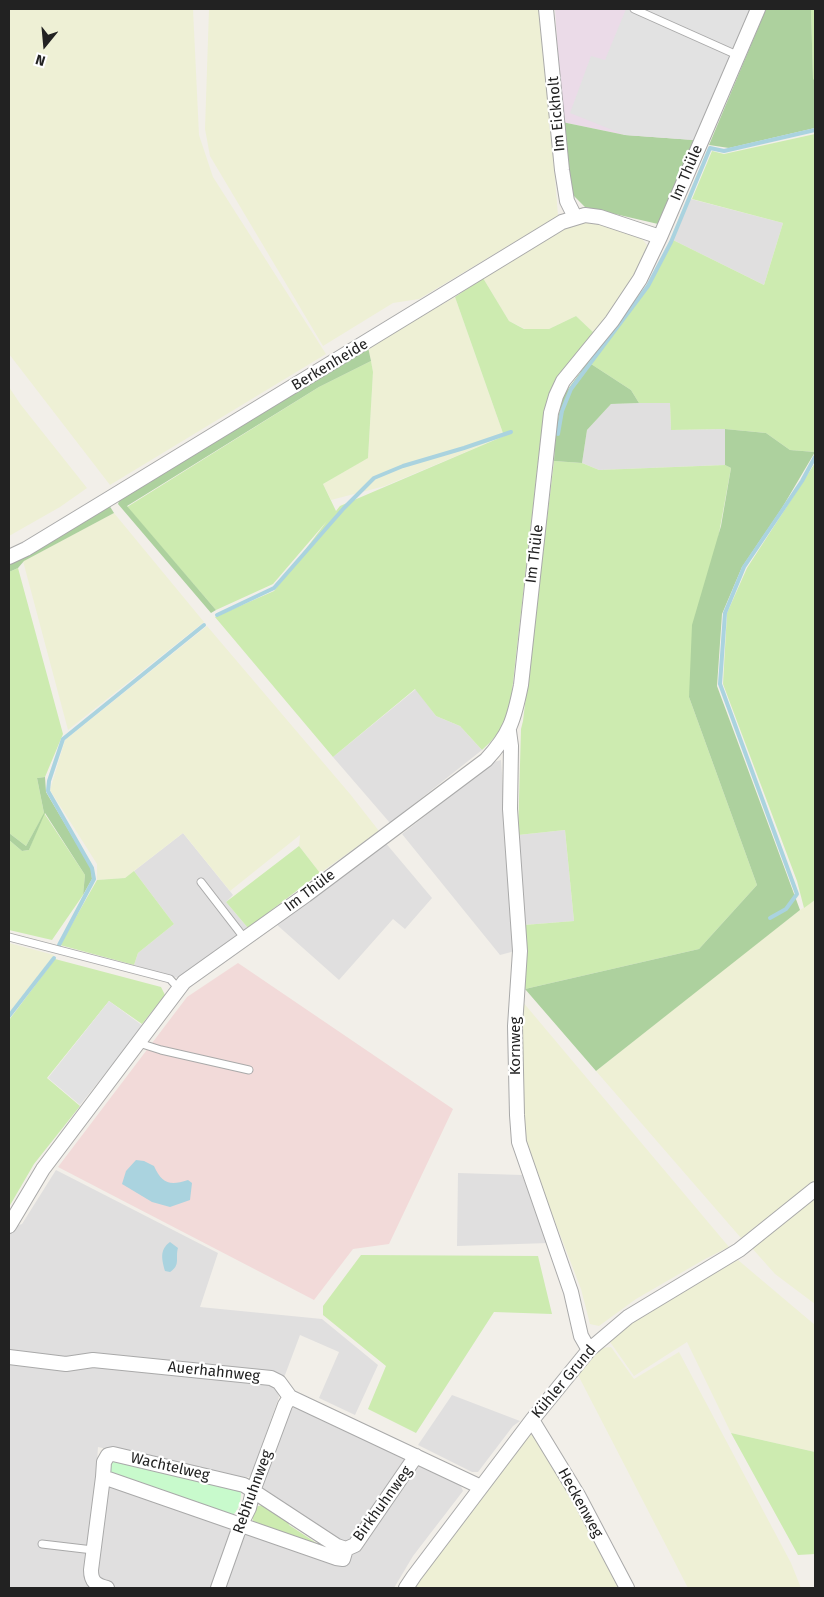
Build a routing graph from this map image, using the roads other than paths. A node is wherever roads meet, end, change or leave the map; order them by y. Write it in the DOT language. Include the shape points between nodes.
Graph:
graph roads {
  1 [pos="546,9"];
  2 [pos="634,9"];
  3 [pos="758,9"];
  4 [pos="738,55"];
  5 [pos="575,217"];
  6 [pos="660,237"];
  7 [pos="9,557"];
  8 [pos="509,731"];
  9 [pos="200,882"];
  10 [pos="9,937"];
  11 [pos="245,938"];
  12 [pos="179,989"];
  13 [pos="139,1043"];
  14 [pos="249,1070"];
  15 [pos="815,1189"];
  16 [pos="9,1226"];
  17 [pos="589,1350"];
  18 [pos="9,1357"];
  19 [pos="290,1397"];
  20 [pos="532,1420"];
  21 [pos="416,1456"];
  22 [pos="104,1477"];
  23 [pos="481,1487"];
  24 [pos="253,1491"];
  25 [pos="240,1526"];
  26 [pos="42,1544"];
  27 [pos="346,1549"];
  28 [pos="93,1550"];
  29 [pos="107,1588"];
  30 [pos="218,1588"];
  31 [pos="406,1588"];
  32 [pos="626,1588"];
  1 -- 5 [label="street, Im Eickholt" via="562,170 567,201"];
  2 -- 4 [label="lane"];
  3 -- 4 [label="street, Im Thüle"];
  4 -- 6 [label="street, Im Thüle"];
  5 -- 6 [label="street, Berkenheide" via="600,217"];
  5 -- 7 [label="street, Berkenheide"];
  6 -- 8 [label="street, Im Thüle" via="640,279 612,321 563,381 556,396 551,414 521,685"];
  8 -- 11 [label="street, Im Thüle" via="486,760"];
  8 -- 17 [label="street, Kornweg" via="510,809 520,951 515,1026 519,1142 571,1292 581,1336"];
  9 -- 11 [label="lane"];
  10 -- 12 [label="lane" via="170,979"];
  11 -- 12 [label="street, Im Thüle"];
  12 -- 13 [label="street, Im Thüle"];
  13 -- 14 [label="lane"];
  13 -- 16 [label="street, Im Thüle" via="43,1168"];
  15 -- 17 [label="street, Kühler Grund" via="739,1250 628,1317"];
  17 -- 20 [label="street, Kühler Grund"];
  18 -- 19 [label="street, Auerhahnweg" via="66,1364 94,1360 271,1378 280,1382"];
  19 -- 21 [label="street, Auerhahnweg"];
  19 -- 24 [label="street, Rebhuhnweg"];
  20 -- 23 [label="street, Kühler Grund"];
  20 -- 32 [label="street, Heckenweg" via="579,1497"];
  21 -- 23 [label="street, Auerhahnweg"];
  21 -- 27 [label="street, Birkhuhnweg" via="355,1545"];
  22 -- 24 [label="street, Wachtelweg" via="104,1462 108,1455 113,1454 244,1485"];
  22 -- 25 [label="street, Wachtelweg"];
  22 -- 28 [label="street, Wachtelweg"];
  23 -- 31 [label="street, Kühler Grund"];
  24 -- 25 [label="street, Rebhuhnweg"];
  24 -- 27 [label="street, Birkhuhnweg" via="336,1546"];
  25 -- 27 [label="street, Birkhuhnweg" via="339,1559 343,1559"];
  25 -- 30 [label="street, Rebhuhnweg"];
  26 -- 28 [label="lane"];
  28 -- 29 [label="street, Wachtelweg" via="91,1578 96,1585"];
}
